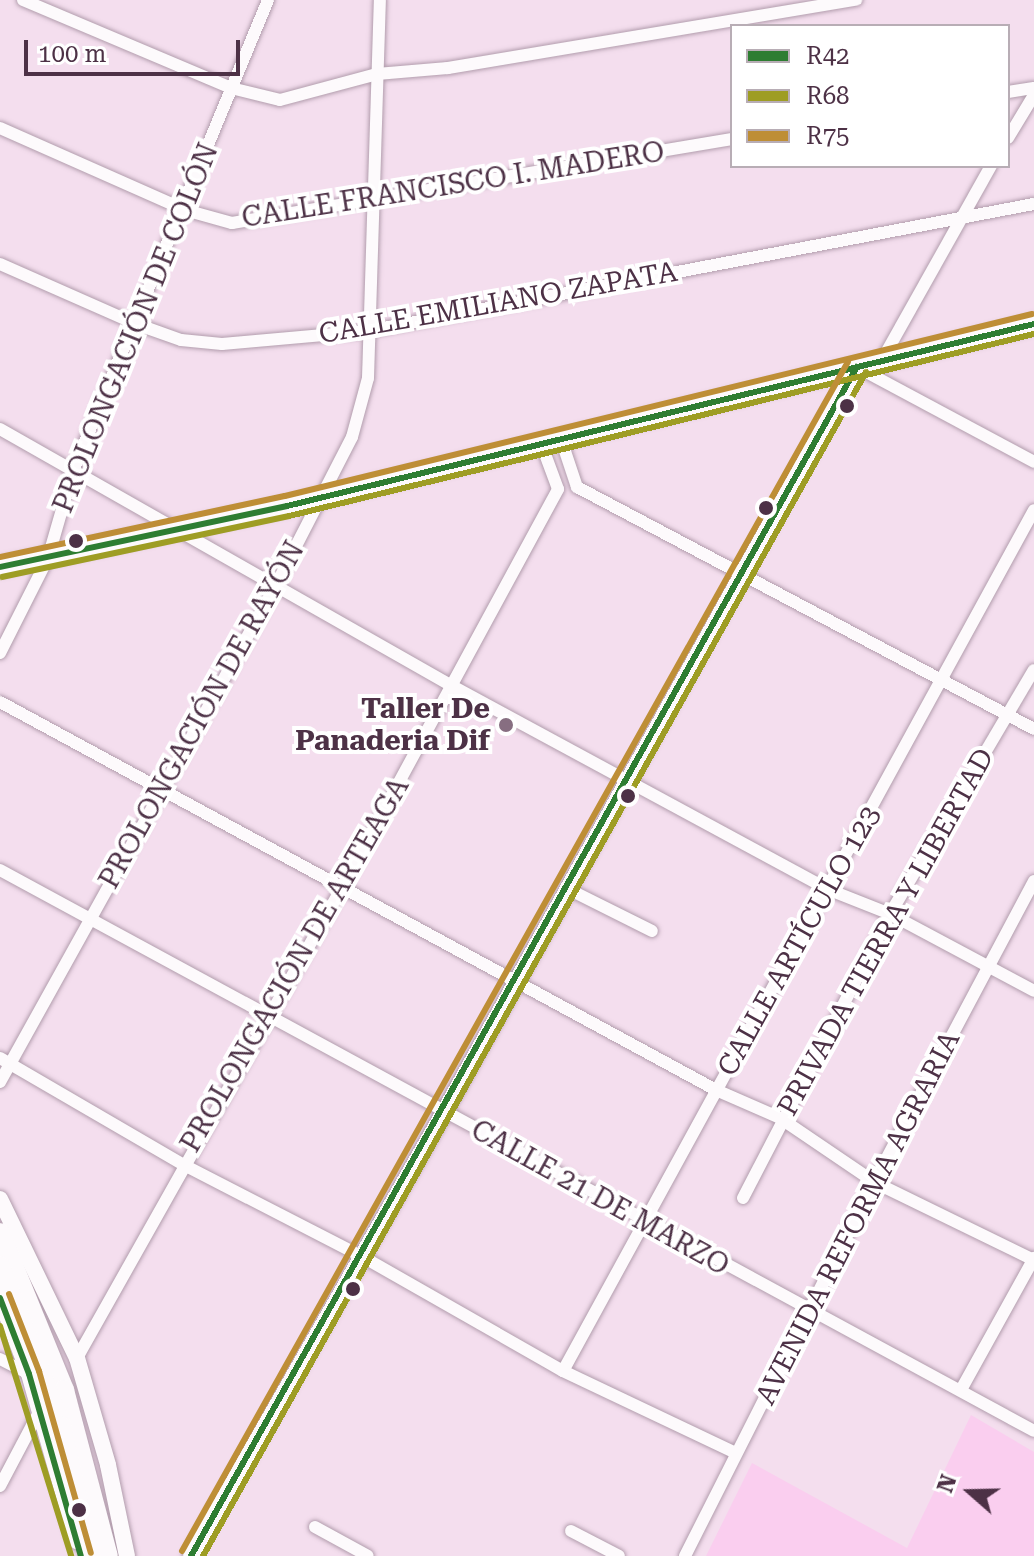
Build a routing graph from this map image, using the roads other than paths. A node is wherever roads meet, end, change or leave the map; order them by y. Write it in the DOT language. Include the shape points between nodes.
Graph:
graph roads {
  1 [pos="23,0"];
  2 [pos="268,0"];
  3 [pos="380,0"];
  4 [pos="856,0"];
  5 [pos="377,74"];
  6 [pos="231,88"];
  7 [pos="1034,88"];
  8 [pos="1010,92"];
  9 [pos="1034,95"];
  10 [pos="0,128"];
  11 [pos="1010,135"];
  12 [pos="730,139"];
  13 [pos="990,168"];
  14 [pos="373,200"];
  15 [pos="1034,204"];
  16 [pos="185,210"];
  17 [pos="959,219"];
  18 [pos="0,264"];
  19 [pos="136,324"];
  20 [pos="1034,324"];
  21 [pos="368,331"];
  22 [pos="882,360"];
  23 [pos="857,367"];
  24 [pos="0,429"];
  25 [pos="561,439"];
  26 [pos="541,443"];
  27 [pos="1034,462"];
  28 [pos="74,468"];
  29 [pos="322,497"];
  30 [pos="1034,510"];
  31 [pos="176,530"];
  32 [pos="48,558"];
  33 [pos="0,567"];
  34 [pos="741,572"];
  35 [pos="276,585"];
  36 [pos="0,653"];
  37 [pos="1034,670"];
  38 [pos="944,680"];
  39 [pos="452,686"];
  40 [pos="0,702"];
  41 [pos="1009,715"];
  42 [pos="1034,729"];
  43 [pos="628,779"];
  44 [pos="161,790"];
  45 [pos="0,870"];
  46 [pos="1034,881"];
  47 [pos="566,888"];
  48 [pos="341,889"];
  49 [pos="827,889"];
  50 [pos="890,914"];
  51 [pos="89,918"];
  52 [pos="652,931"];
  53 [pos="988,968"];
  54 [pos="514,982"];
  55 [pos="1034,991"];
  56 [pos="267,1019"];
  57 [pos="5,1061"];
  58 [pos="0,1082"];
  59 [pos="716,1090"];
  60 [pos="444,1112"];
  61 [pos="780,1118"];
  62 [pos="182,1164"];
  63 [pos="874,1182"];
  64 [pos="743,1198"];
  65 [pos="0,1199"];
  66 [pos="643,1222"];
  67 [pos="0,1233"];
  68 [pos="363,1257"];
  69 [pos="1034,1259"];
  70 [pos="7,1280"];
  71 [pos="807,1312"];
  72 [pos="77,1358"];
  73 [pos="0,1359"];
  74 [pos="563,1371"];
  75 [pos="29,1374"];
  76 [pos="962,1388"];
  77 [pos="40,1410"];
  78 [pos="1034,1431"];
  79 [pos="736,1453"];
  80 [pos="0,1486"];
  81 [pos="315,1527"];
  82 [pos="571,1531"];
  83 [pos="81,1556"];
  84 [pos="90,1556"];
  85 [pos="108,1556"];
  86 [pos="127,1556"];
  87 [pos="191,1556"];
  88 [pos="368,1556"];
  89 [pos="619,1556"];
  90 [pos="685,1556"];
  1 -- 6 [label="street"];
  2 -- 6 [label="street, PROLONGACIÓN DE COLÓN"];
  3 -- 5 [label="street, PROLONGACIÓN DE RAYÓN"];
  4 -- 5 [label="street" via="448,68"];
  5 -- 6 [label="street" via="280,100"];
  5 -- 14 [label="street, PROLONGACIÓN DE RAYÓN"];
  6 -- 16 [label="street, PROLONGACIÓN DE COLÓN"];
  7 -- 8 [label="street"];
  9 -- 11 [label="street"];
  10 -- 16 [label="street, CALLE FRANCISCO I. MADERO"];
  12 -- 14 [label="street, CALLE FRANCISCO I. MADERO"];
  13 -- 17 [label="street"];
  14 -- 16 [label="street, CALLE FRANCISCO I. MADERO" via="232,223"];
  14 -- 21 [label="street, PROLONGACIÓN DE RAYÓN"];
  15 -- 17 [label="street, CALLE EMILIANO ZAPATA"];
  16 -- 19 [label="street, PROLONGACIÓN DE COLÓN"];
  17 -- 21 [label="street, CALLE EMILIANO ZAPATA"];
  17 -- 22 [label="street"];
  18 -- 19 [label="street, CALLE EMILIANO ZAPATA"];
  19 -- 21 [label="street, CALLE EMILIANO ZAPATA" via="181,340 222,344"];
  19 -- 28 [label="street, PROLONGACIÓN DE COLÓN"];
  20 -- 22 [label="main road"];
  21 -- 29 [label="street, PROLONGACIÓN DE RAYÓN" via="368,378 352,437"];
  22 -- 23 [label="main road"];
  23 -- 25 [label="main road"];
  23 -- 27 [label="street"];
  23 -- 34 [label="street"];
  24 -- 28 [label="street"];
  25 -- 26 [label="main road"];
  25 -- 34 [label="street" via="577,487"];
  26 -- 29 [label="main road"];
  26 -- 39 [label="street, PROLONGACIÓN DE ARTEAGA" via="558,489"];
  28 -- 31 [label="street"];
  28 -- 32 [label="street, PROLONGACIÓN DE COLÓN"];
  29 -- 31 [label="main road"];
  29 -- 35 [label="street, PROLONGACIÓN DE RAYÓN"];
  30 -- 38 [label="street, CALLE ARTÍCULO 123"];
  31 -- 32 [label="main road"];
  31 -- 35 [label="street"];
  32 -- 33 [label="main road"];
  32 -- 36 [label="street, PROLONGACIÓN DE COLÓN"];
  34 -- 38 [label="street"];
  34 -- 43 [label="street"];
  35 -- 39 [label="street"];
  35 -- 44 [label="street, PROLONGACIÓN DE RAYÓN"];
  37 -- 41 [label="street, PRIVADA TIERRA Y LIBERTAD"];
  38 -- 41 [label="street"];
  38 -- 49 [label="street, CALLE ARTÍCULO 123"];
  39 -- 43 [label="street"];
  39 -- 48 [label="street, PROLONGACIÓN DE ARTEAGA"];
  40 -- 44 [label="street"];
  41 -- 42 [label="street"];
  41 -- 50 [label="street, PRIVADA TIERRA Y LIBERTAD"];
  43 -- 47 [label="street"];
  43 -- 49 [label="street"];
  44 -- 48 [label="street"];
  44 -- 51 [label="street, PROLONGACIÓN DE RAYÓN"];
  45 -- 51 [label="street, CALLE 21 DE MARZO"];
  46 -- 53 [label="street, AVENIDA REFORMA AGRARIA"];
  47 -- 52 [label="street"];
  47 -- 54 [label="street"];
  48 -- 54 [label="street"];
  48 -- 56 [label="street, PROLONGACIÓN DE ARTEAGA"];
  49 -- 50 [label="street"];
  49 -- 59 [label="street, CALLE ARTÍCULO 123"];
  50 -- 53 [label="street"];
  50 -- 61 [label="street, PRIVADA TIERRA Y LIBERTAD"];
  51 -- 56 [label="street, CALLE 21 DE MARZO"];
  51 -- 57 [label="street, PROLONGACIÓN DE RAYÓN"];
  53 -- 55 [label="street"];
  53 -- 63 [label="street, AVENIDA REFORMA AGRARIA"];
  54 -- 59 [label="street"];
  54 -- 60 [label="street"];
  56 -- 60 [label="street, CALLE 21 DE MARZO"];
  56 -- 62 [label="street, PROLONGACIÓN DE ARTEAGA"];
  57 -- 58 [label="street, PROLONGACIÓN DE RAYÓN"];
  57 -- 62 [label="street"];
  59 -- 61 [label="street"];
  59 -- 66 [label="street, CALLE ARTÍCULO 123"];
  60 -- 66 [label="street, CALLE 21 DE MARZO"];
  60 -- 68 [label="street"];
  61 -- 63 [label="street"];
  61 -- 64 [label="street, PRIVADA TIERRA Y LIBERTAD"];
  62 -- 68 [label="street"];
  62 -- 72 [label="street, PROLONGACIÓN DE ARTEAGA"];
  63 -- 69 [label="street"];
  63 -- 71 [label="street, AVENIDA REFORMA AGRARIA"];
  65 -- 72 [label="street"];
  66 -- 71 [label="street, CALLE 21 DE MARZO"];
  66 -- 74 [label="street, CALLE ARTÍCULO 123"];
  67 -- 70 [label="main road"];
  68 -- 74 [label="street"];
  68 -- 87 [label="street"];
  69 -- 76 [label="street"];
  70 -- 75 [label="street"];
  70 -- 84 [label="main road" via="61,1426"];
  70 -- 85 [label="main road" via="64,1390"];
  71 -- 76 [label="street, CALLE 21 DE MARZO"];
  71 -- 79 [label="street, AVENIDA REFORMA AGRARIA"];
  72 -- 86 [label="street"];
  73 -- 75 [label="street"];
  74 -- 79 [label="street"];
  75 -- 77 [label="street"];
  76 -- 78 [label="street, CALLE 21 DE MARZO"];
  77 -- 80 [label="street"];
  77 -- 83 [label="street"];
  79 -- 90 [label="street, AVENIDA REFORMA AGRARIA"];
  81 -- 88 [label="street"];
  82 -- 89 [label="street"];
}
